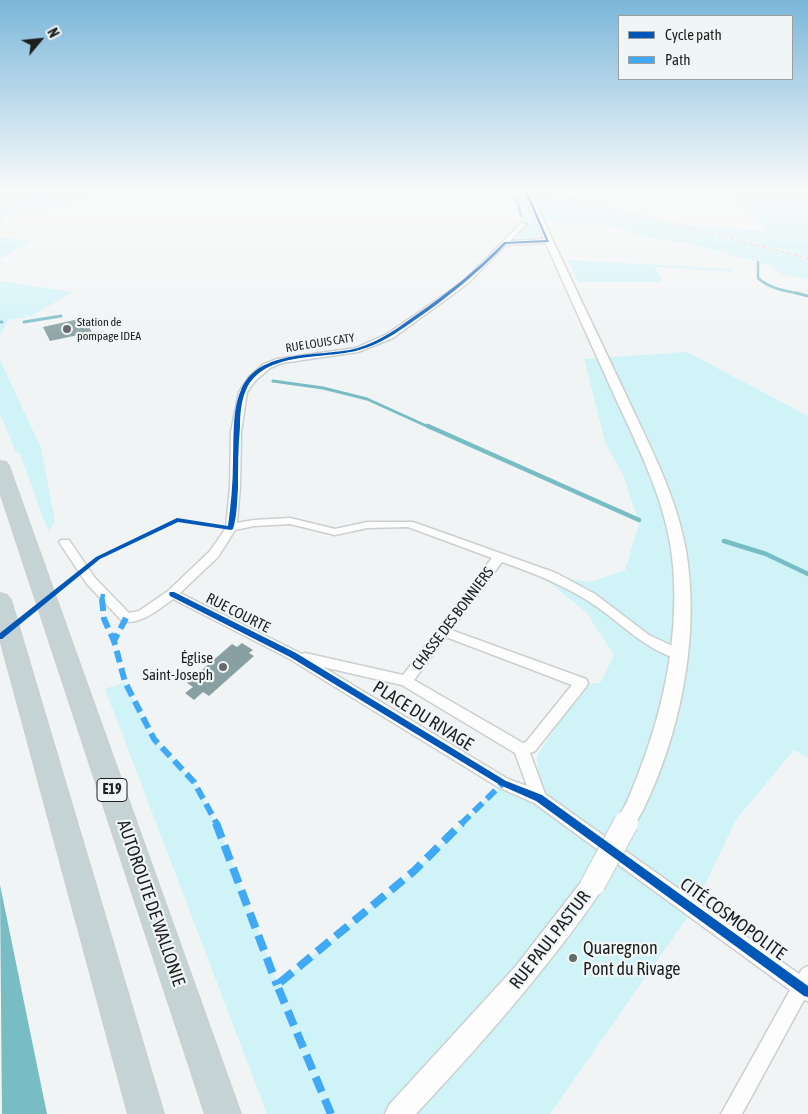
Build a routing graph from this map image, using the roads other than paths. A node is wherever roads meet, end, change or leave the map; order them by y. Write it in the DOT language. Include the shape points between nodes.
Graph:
graph roads {
  1 [pos="527,242"];
  2 [pos="548,242"];
  3 [pos="505,243"];
  4 [pos="0,466"];
  5 [pos="231,528"];
  6 [pos="65,542"];
  7 [pos="500,556"];
  8 [pos="172,594"];
  9 [pos="0,600"];
  10 [pos="442,631"];
  11 [pos="678,654"];
  12 [pos="293,655"];
  13 [pos="406,681"];
  14 [pos="525,748"];
  15 [pos="539,798"];
  16 [pos="640,870"];
  17 [pos="806,985"];
  18 [pos="146,1114"];
  19 [pos="223,1114"];
  20 [pos="398,1114"];
  21 [pos="731,1114"];
  1 -- 3 [label="street"];
  2 -- 11 [label="main road, RUE PAUL PASTUR" via="655,471 675,531 682,578"];
  3 -- 5 [label="street, RUE LOUIS CATY" via="464,283 390,336 358,350 280,360 252,379 243,392 236,432 236,487"];
  4 -- 19 [label="highway, AUTOROUTE DE WALLONIE / E19"];
  5 -- 7 [label="street, CHASSE DES BONNIERS" via="290,521 335,532 368,525 409,524"];
  5 -- 8 [label="street, RUE LOUIS CATY" via="214,554"];
  6 -- 8 [label="street, RUE LOUIS CATY" via="91,581 126,618 143,614"];
  7 -- 10 [label="street, CHASSE DES BONNIERS"];
  7 -- 11 [label="street, CHASSE DES BONNIERS" via="552,576 583,593 645,638"];
  8 -- 12 [label="street, RUE COURTE"];
  9 -- 18 [label="highway"];
  10 -- 13 [label="street, CHASSE DES BONNIERS"];
  10 -- 14 [label="street" via="581,683"];
  11 -- 20 [label="main road, RUE PAUL PASTUR, bridge" via="665,726 649,777 593,884 562,931 524,977"];
  12 -- 13 [label="street, PLACE DU RIVAGE"];
  12 -- 15 [label="street, PLACE DU RIVAGE" via="503,783"];
  13 -- 14 [label="street, PLACE DU RIVAGE"];
  14 -- 15 [label="street"];
  15 -- 16 [label="street, PLACE DU RIVAGE"];
  16 -- 17 [label="street, CITÉ COSMOPOLITE"];
  17 -- 21 [label="street, CITÉ COSMOPOLITE"];
}
